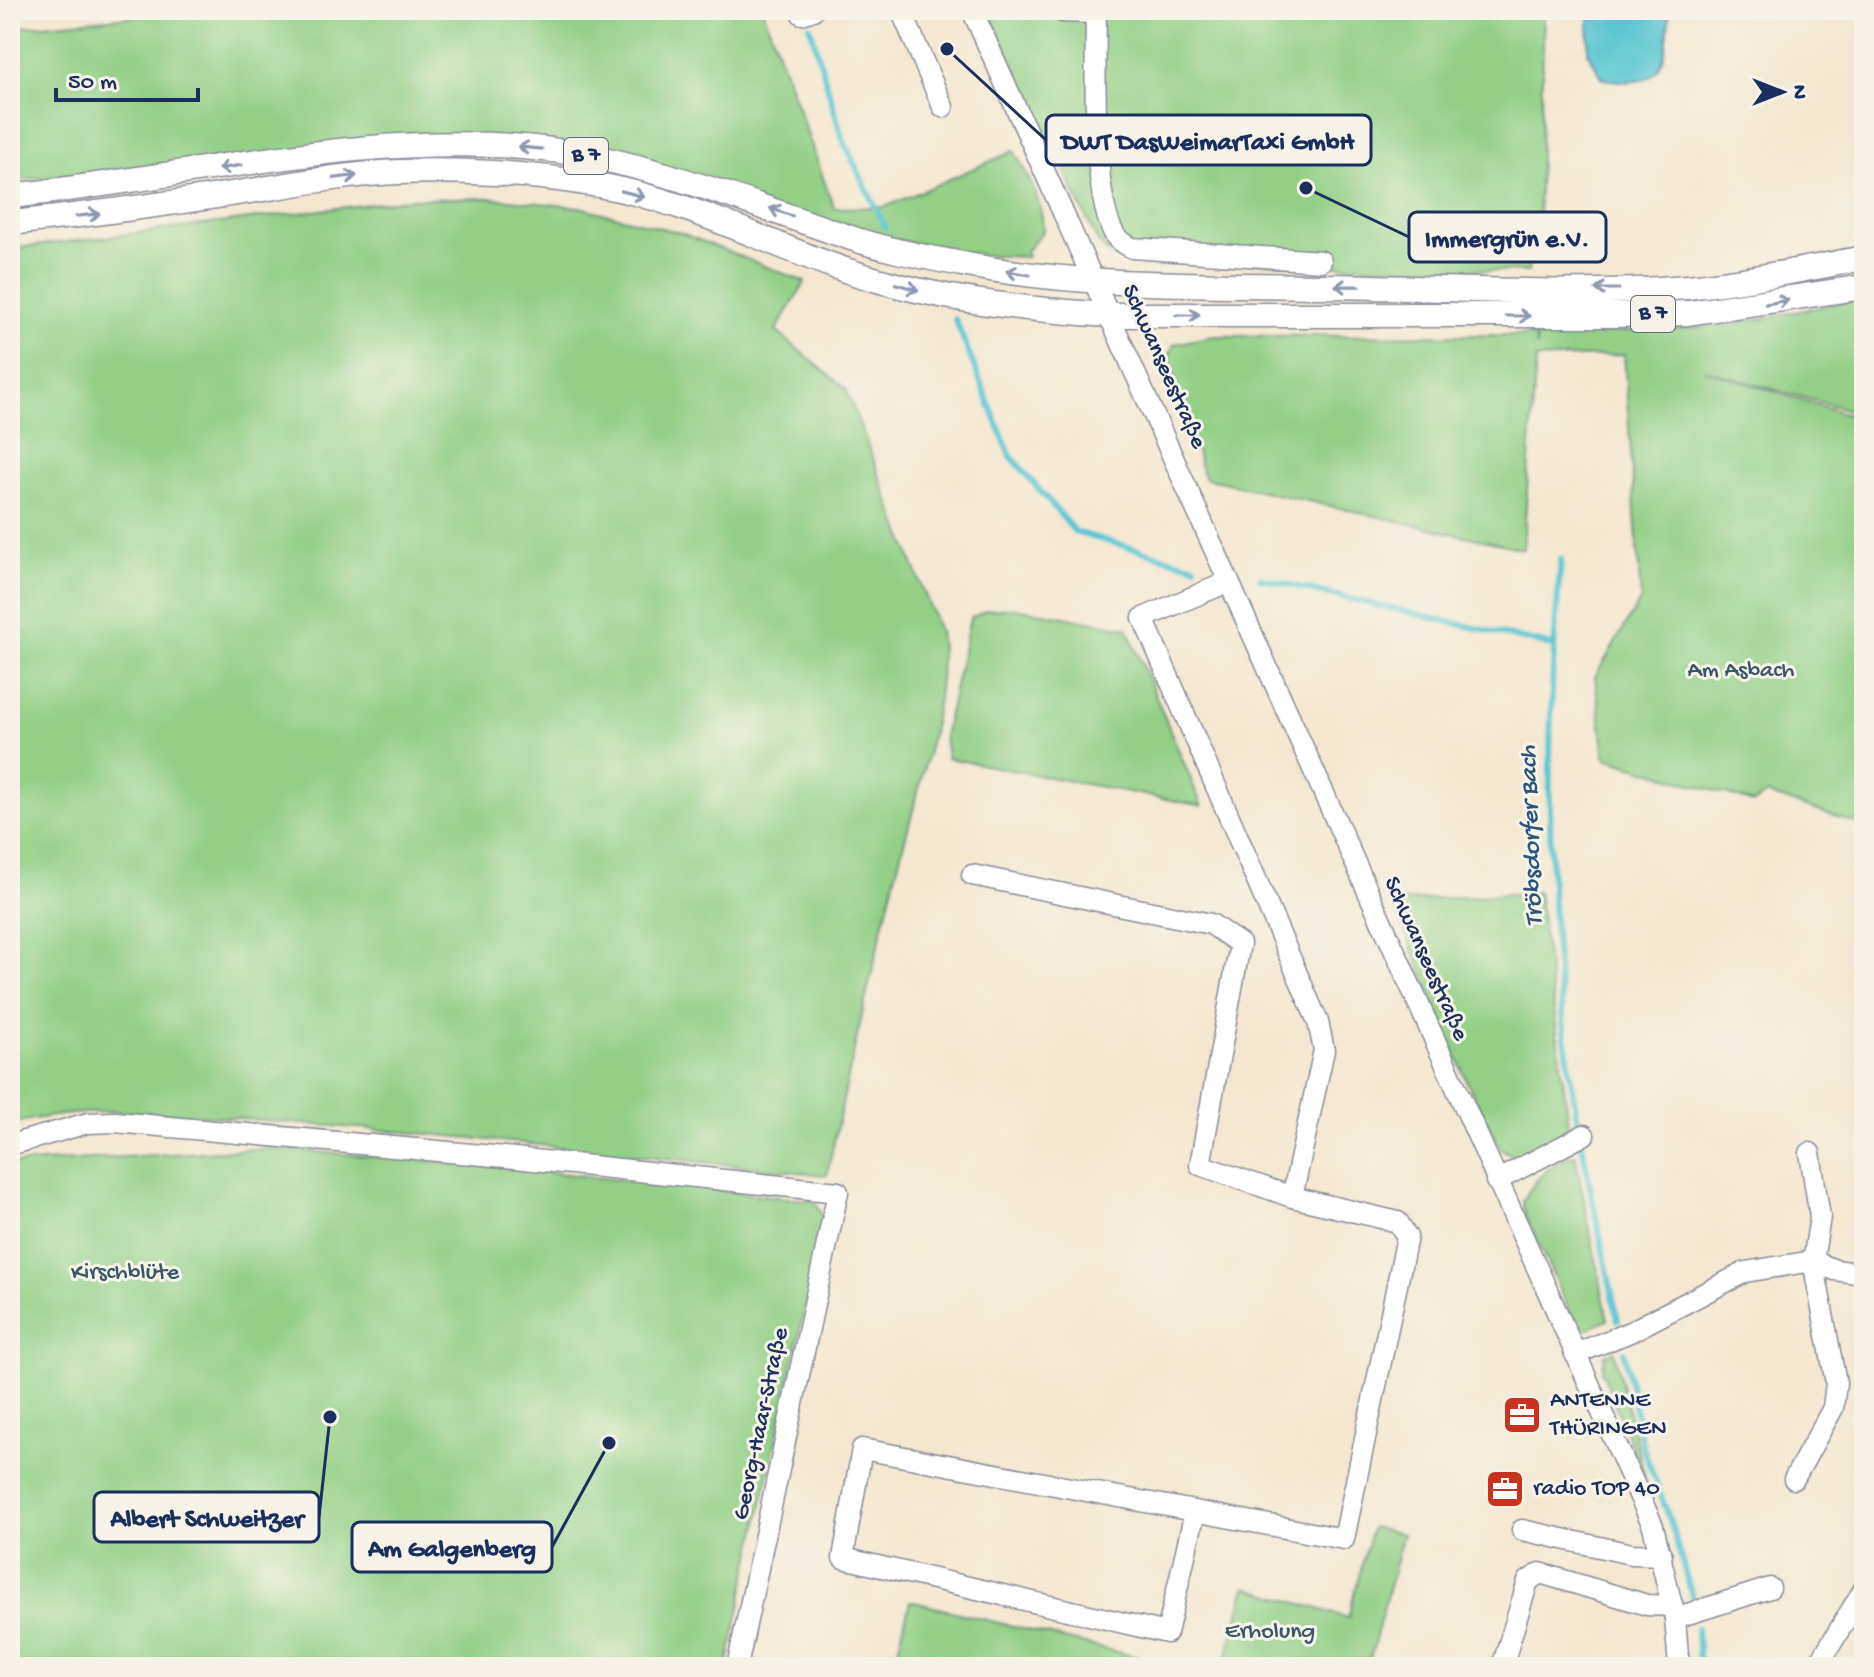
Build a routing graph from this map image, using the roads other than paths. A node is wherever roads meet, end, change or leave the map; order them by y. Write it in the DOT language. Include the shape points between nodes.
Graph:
graph roads {
  1 [pos="901,10"];
  2 [pos="972,10"];
  3 [pos="1063,12"];
  4 [pos="1096,12"];
  5 [pos="943,107"];
  6 [pos="10,196"];
  7 [pos="10,223"];
  8 [pos="1864,258"];
  9 [pos="1321,261"];
  10 [pos="1095,280"];
  11 [pos="1864,287"];
  12 [pos="1110,315"];
  13 [pos="1228,582"];
  14 [pos="972,875"];
  15 [pos="1584,1135"];
  16 [pos="10,1145"];
  17 [pos="1810,1153"];
  18 [pos="1496,1181"];
  19 [pos="1292,1197"];
  20 [pos="1813,1261"];
  21 [pos="1864,1274"];
  22 [pos="1575,1354"];
  23 [pos="1794,1479"];
  24 [pos="1195,1512"];
  25 [pos="1522,1530"];
  26 [pos="1662,1555"];
  27 [pos="1770,1588"];
  28 [pos="1864,1589"];
  29 [pos="1674,1612"];
  30 [pos="737,1667"];
  31 [pos="1502,1667"];
  32 [pos="1679,1667"];
  33 [pos="1817,1667"];
  1 -- 5 [label="street"];
  2 -- 10 [label="street, Schwanseestraße"];
  3 -- 4 [label="street"];
  4 -- 9 [label="street" via="1098,150 1112,228 1119,240 1132,248"];
  10 -- 6 [label="main road, B 7, one-way" via="1034,275 854,240 681,178 611,160 491,145 393,146"];
  7 -- 12 [label="main road, B 7, one-way" via="397,172 529,174 682,206 832,265 924,292 1018,308"];
  8 -- 10 [label="main road, B 7, one-way" via="1753,279 1614,289"];
  10 -- 12 [label="street, Schwanseestraße"];
  12 -- 11 [label="main road, B 7, one-way" via="1673,314"];
  12 -- 13 [label="street, Schwanseestraße"];
  13 -- 18 [label="street, Schwanseestraße"];
  13 -- 19 [label="street" via="1143,618 1318,1022 1324,1050"];
  14 -- 19 [label="street" via="1211,924 1240,944 1200,1165"];
  15 -- 18 [label="street"];
  16 -- 30 [label="street, Georg-Haar-Straße" via="88,1123 115,1122 838,1192"];
  17 -- 20 [label="street" via="1820,1217"];
  18 -- 22 [label="street, Schwanseestraße"];
  19 -- 24 [label="street" via="1398,1222 1407,1237 1344,1539"];
  20 -- 21 [label="street"];
  20 -- 22 [label="street" via="1745,1272 1630,1332"];
  20 -- 23 [label="street" via="1836,1383 1833,1408"];
  22 -- 26 [label="street, Schwanseestraße"];
  24 -- 24 [label="street" via="862,1449 843,1558 1167,1633"];
  25 -- 26 [label="street" via="1631,1554"];
  26 -- 29 [label="street, Schwanseestraße"];
  27 -- 29 [label="street"];
  28 -- 33 [label="street"];
  29 -- 31 [label="street" via="1540,1573 1528,1581"];
  29 -- 32 [label="street, Schwanseestraße"];
}
